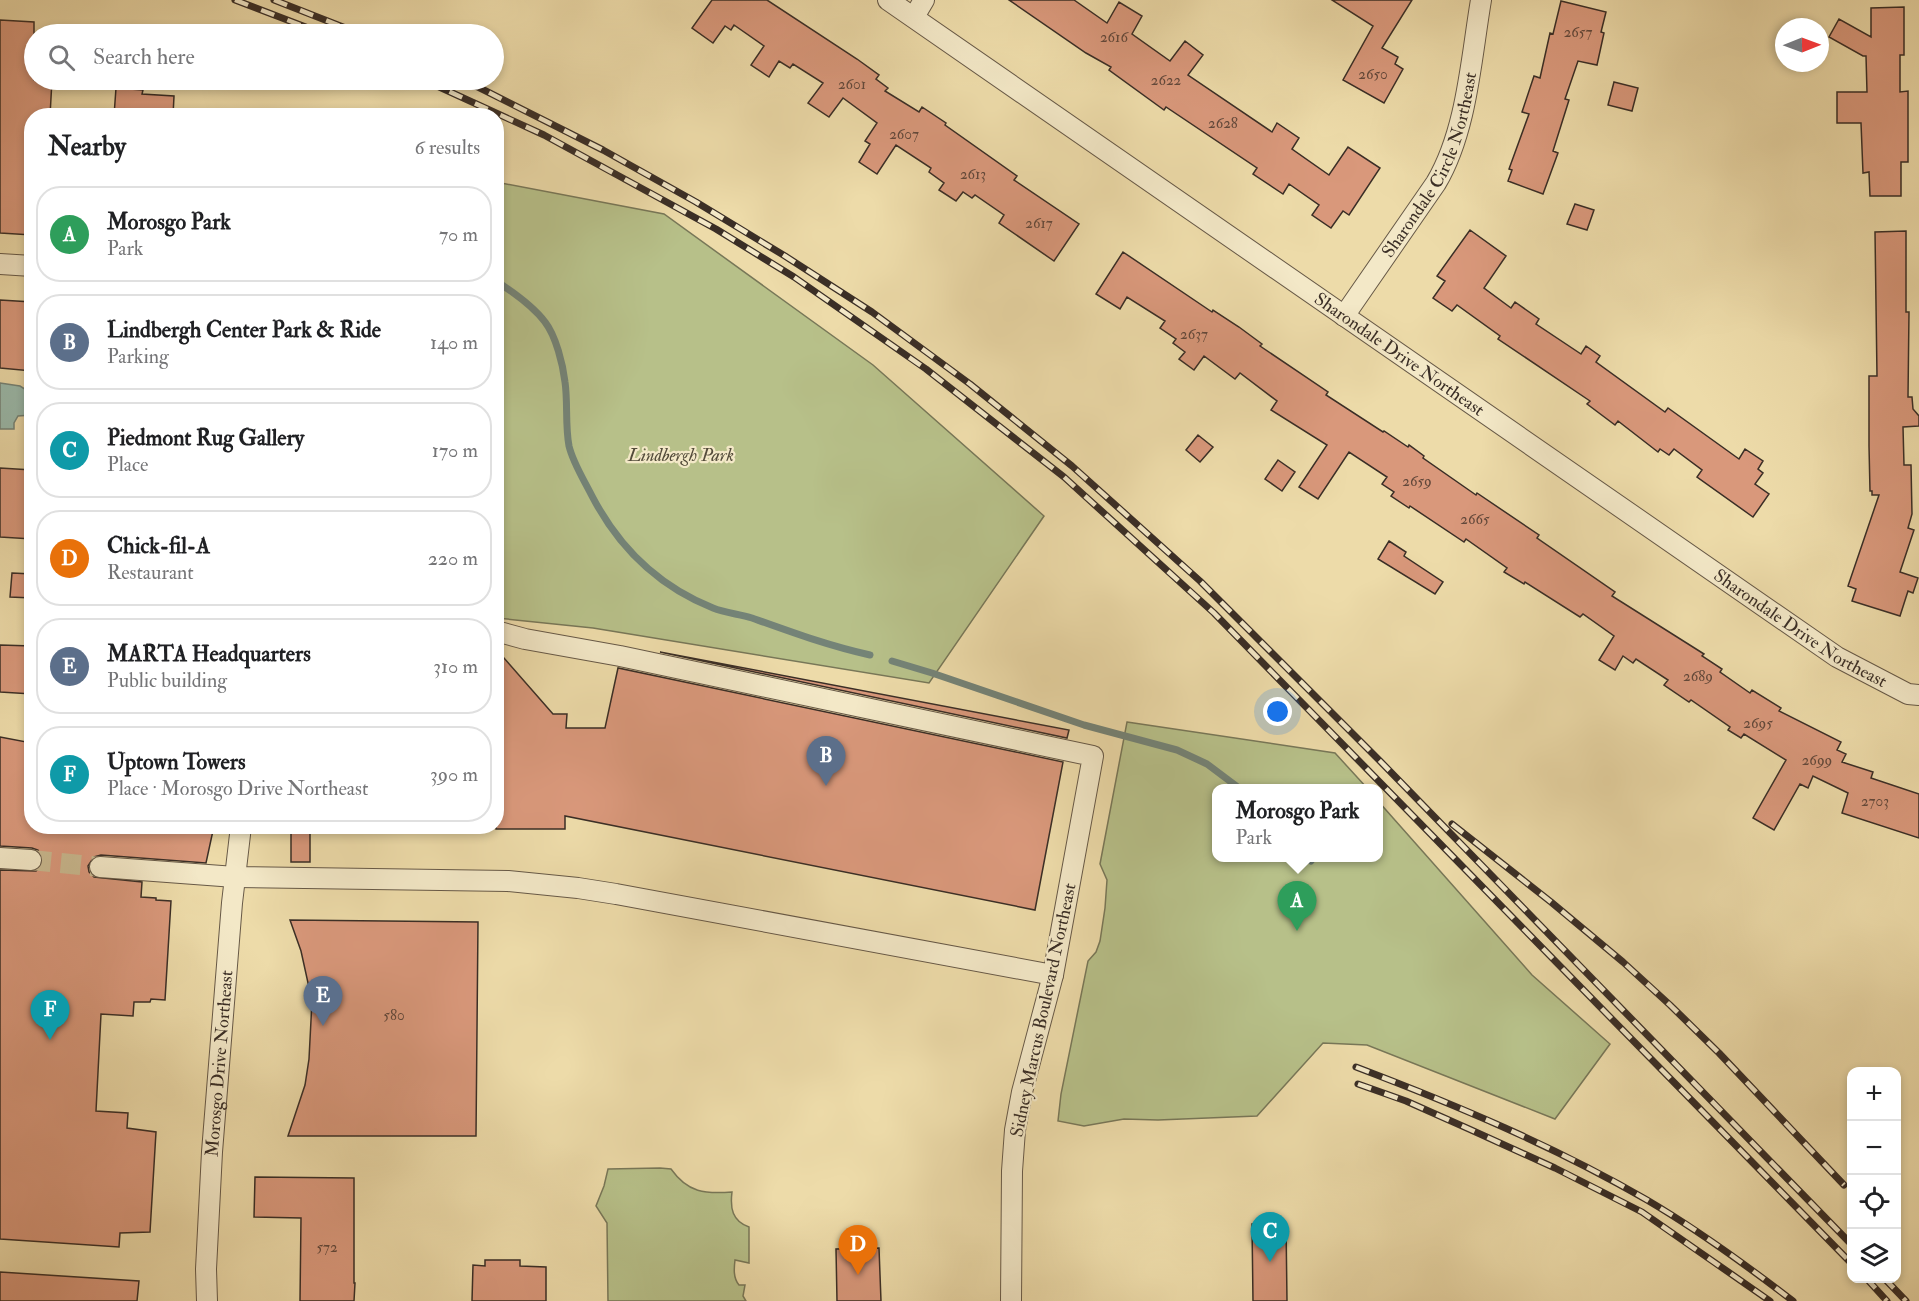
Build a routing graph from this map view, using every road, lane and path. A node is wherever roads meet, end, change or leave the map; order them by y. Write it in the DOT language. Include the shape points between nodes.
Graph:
graph roads {
  1 [pos="888,0"];
  2 [pos="924,0"];
  3 [pos="1481,0"];
  4 [pos="914,17"];
  5 [pos="0,264"];
  6 [pos="24,266"];
  7 [pos="1344,316"];
  8 [pos="504,633"];
  9 [pos="1919,695"];
  10 [pos="240,834"];
  11 [pos="0,858"];
  12 [pos="31,860"];
  13 [pos="100,867"];
  14 [pos="235,877"];
  15 [pos="1053,975"];
  16 [pos="207,1301"];
  17 [pos="1011,1301"];
  1 -- 4 [label="street, Sharondale Drive Northeast"];
  2 -- 4 [label="street"];
  3 -- 7 [label="street, Sharondale Circle Northeast" via="1459,130 1447,165"];
  4 -- 7 [label="street, Sharondale Drive Northeast"];
  5 -- 6 [label="street"];
  7 -- 9 [label="street, Sharondale Drive Northeast" via="1837,657 1908,694"];
  8 -- 15 [label="street, Sidney Marcus Boulevard Northeast" via="1093,756"];
  10 -- 14 [label="street, Morosgo Drive Northeast"];
  11 -- 12 [label="street"];
  13 -- 14 [label="street"];
  14 -- 15 [label="street" via="508,881 567,886"];
  14 -- 16 [label="street, Morosgo Drive Northeast" via="212,1152"];
  15 -- 17 [label="street, Sidney Marcus Boulevard Northeast" via="1015,1130"];
}
